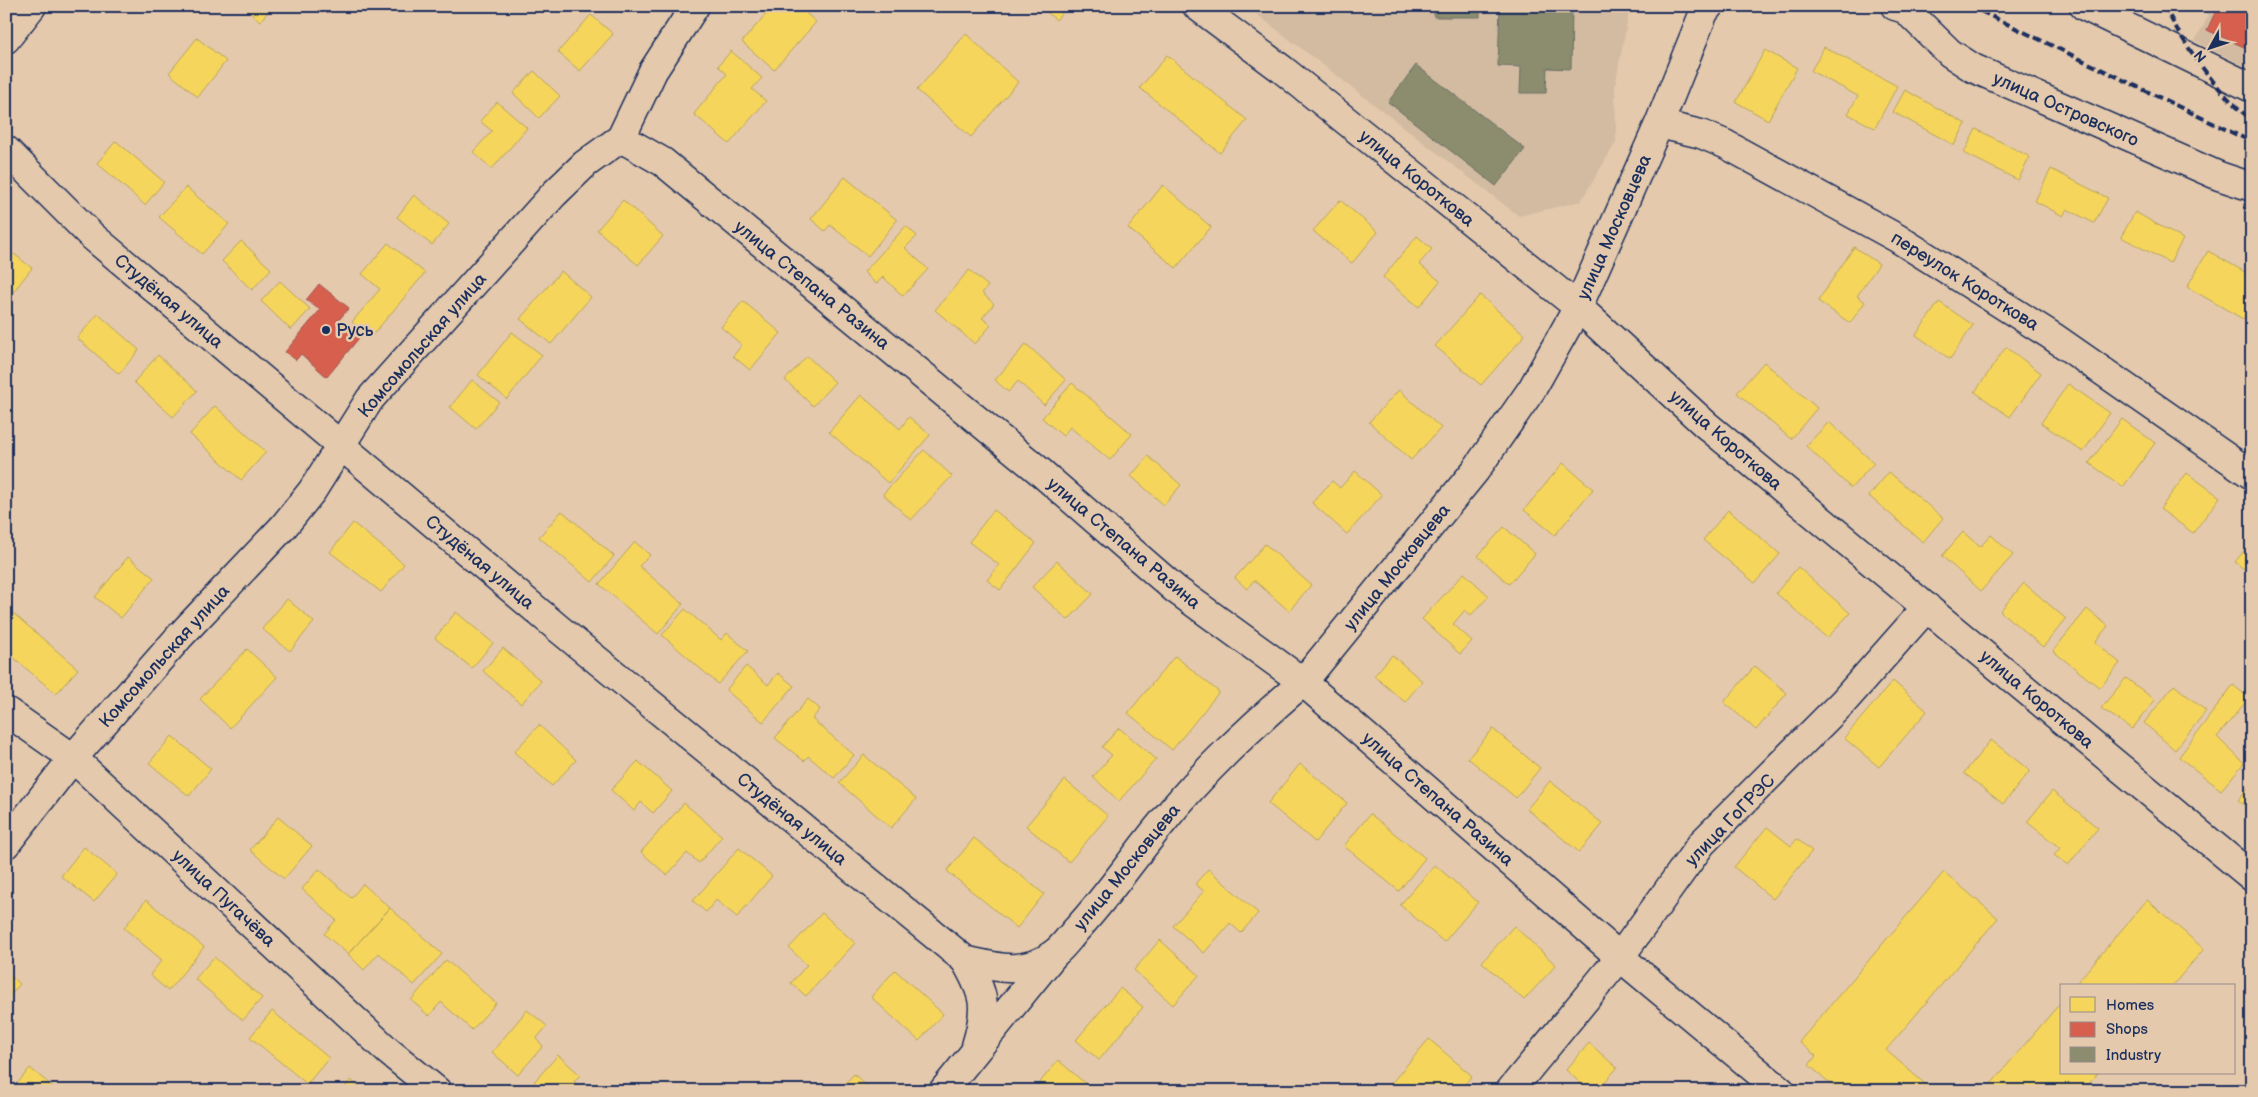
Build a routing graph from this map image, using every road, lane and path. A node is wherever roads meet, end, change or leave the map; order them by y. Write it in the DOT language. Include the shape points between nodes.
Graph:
graph roads {
  1 [pos="32,6"];
  2 [pos="695,6"];
  3 [pos="1197,6"];
  4 [pos="1708,6"];
  5 [pos="2084,6"];
  6 [pos="1903,7"];
  7 [pos="6,39"];
  8 [pos="2252,88"];
  9 [pos="1659,124"];
  10 [pos="621,138"];
  11 [pos="6,150"];
  12 [pos="2252,188"];
  13 [pos="1578,307"];
  14 [pos="341,445"];
  15 [pos="2252,474"];
  16 [pos="1926,607"];
  17 [pos="1303,682"];
  18 [pos="6,711"];
  19 [pos="73,758"];
  20 [pos="6,844"];
  21 [pos="2252,877"];
  22 [pos="1055,953"];
  23 [pos="1620,957"];
  24 [pos="965,960"];
  25 [pos="974,1052"];
  26 [pos="437,1091"];
  27 [pos="943,1091"];
  28 [pos="1510,1091"];
  29 [pos="1781,1091"];
  1 -- 7 [label="street"];
  2 -- 10 [label="street, Комсомольская улица" via="653,71"];
  3 -- 13 [label="street, улица Короткова" via="1283,70"];
  4 -- 9 [label="street, улица Московцева"];
  5 -- 8 [label="street"];
  6 -- 12 [label="street, улица Островского" via="1950,53 1973,68"];
  9 -- 13 [label="street, улица Московцева"];
  9 -- 15 [label="street, переулок Короткова" via="1701,134 1725,144 1897,238 2052,336"];
  10 -- 14 [label="street, Комсомольская улица" via="584,164 548,201 370,399"];
  10 -- 17 [label="street, улица Степана Разина" via="663,162 1038,469 1175,589"];
  11 -- 14 [label="street, Студёная улица" via="92,236"];
  13 -- 16 [label="street, улица Короткова" via="1705,424"];
  13 -- 17 [label="street, улица Московцева" via="1532,389 1476,471"];
  14 -- 19 [label="street, Комсомольская улица" via="312,491 284,526 180,636"];
  14 -- 24 [label="street, Студёная улица"];
  16 -- 21 [label="street, улица Короткова"];
  16 -- 23 [label="street, улица ГоГРЭС" via="1843,702 1702,843"];
  17 -- 22 [label="street, улица Московцева" via="1214,763"];
  17 -- 23 [label="street, улица Степана Разина"];
  18 -- 19 [label="street, улица Пугачёва"];
  19 -- 20 [label="street, Комсомольская улица"];
  19 -- 26 [label="street, улица Пугачёва" via="388,1051"];
  22 -- 24 [label="street" via="1026,967 1000,969"];
  22 -- 25 [label="street, улица Московцева"];
  23 -- 28 [label="street, улица ГоГРЭС"];
  23 -- 29 [label="street, улица Степана Разина"];
  24 -- 25 [label="street, улица Московцева" via="980,987 984,1005"];
  25 -- 27 [label="street, улица Московцева"];
}
